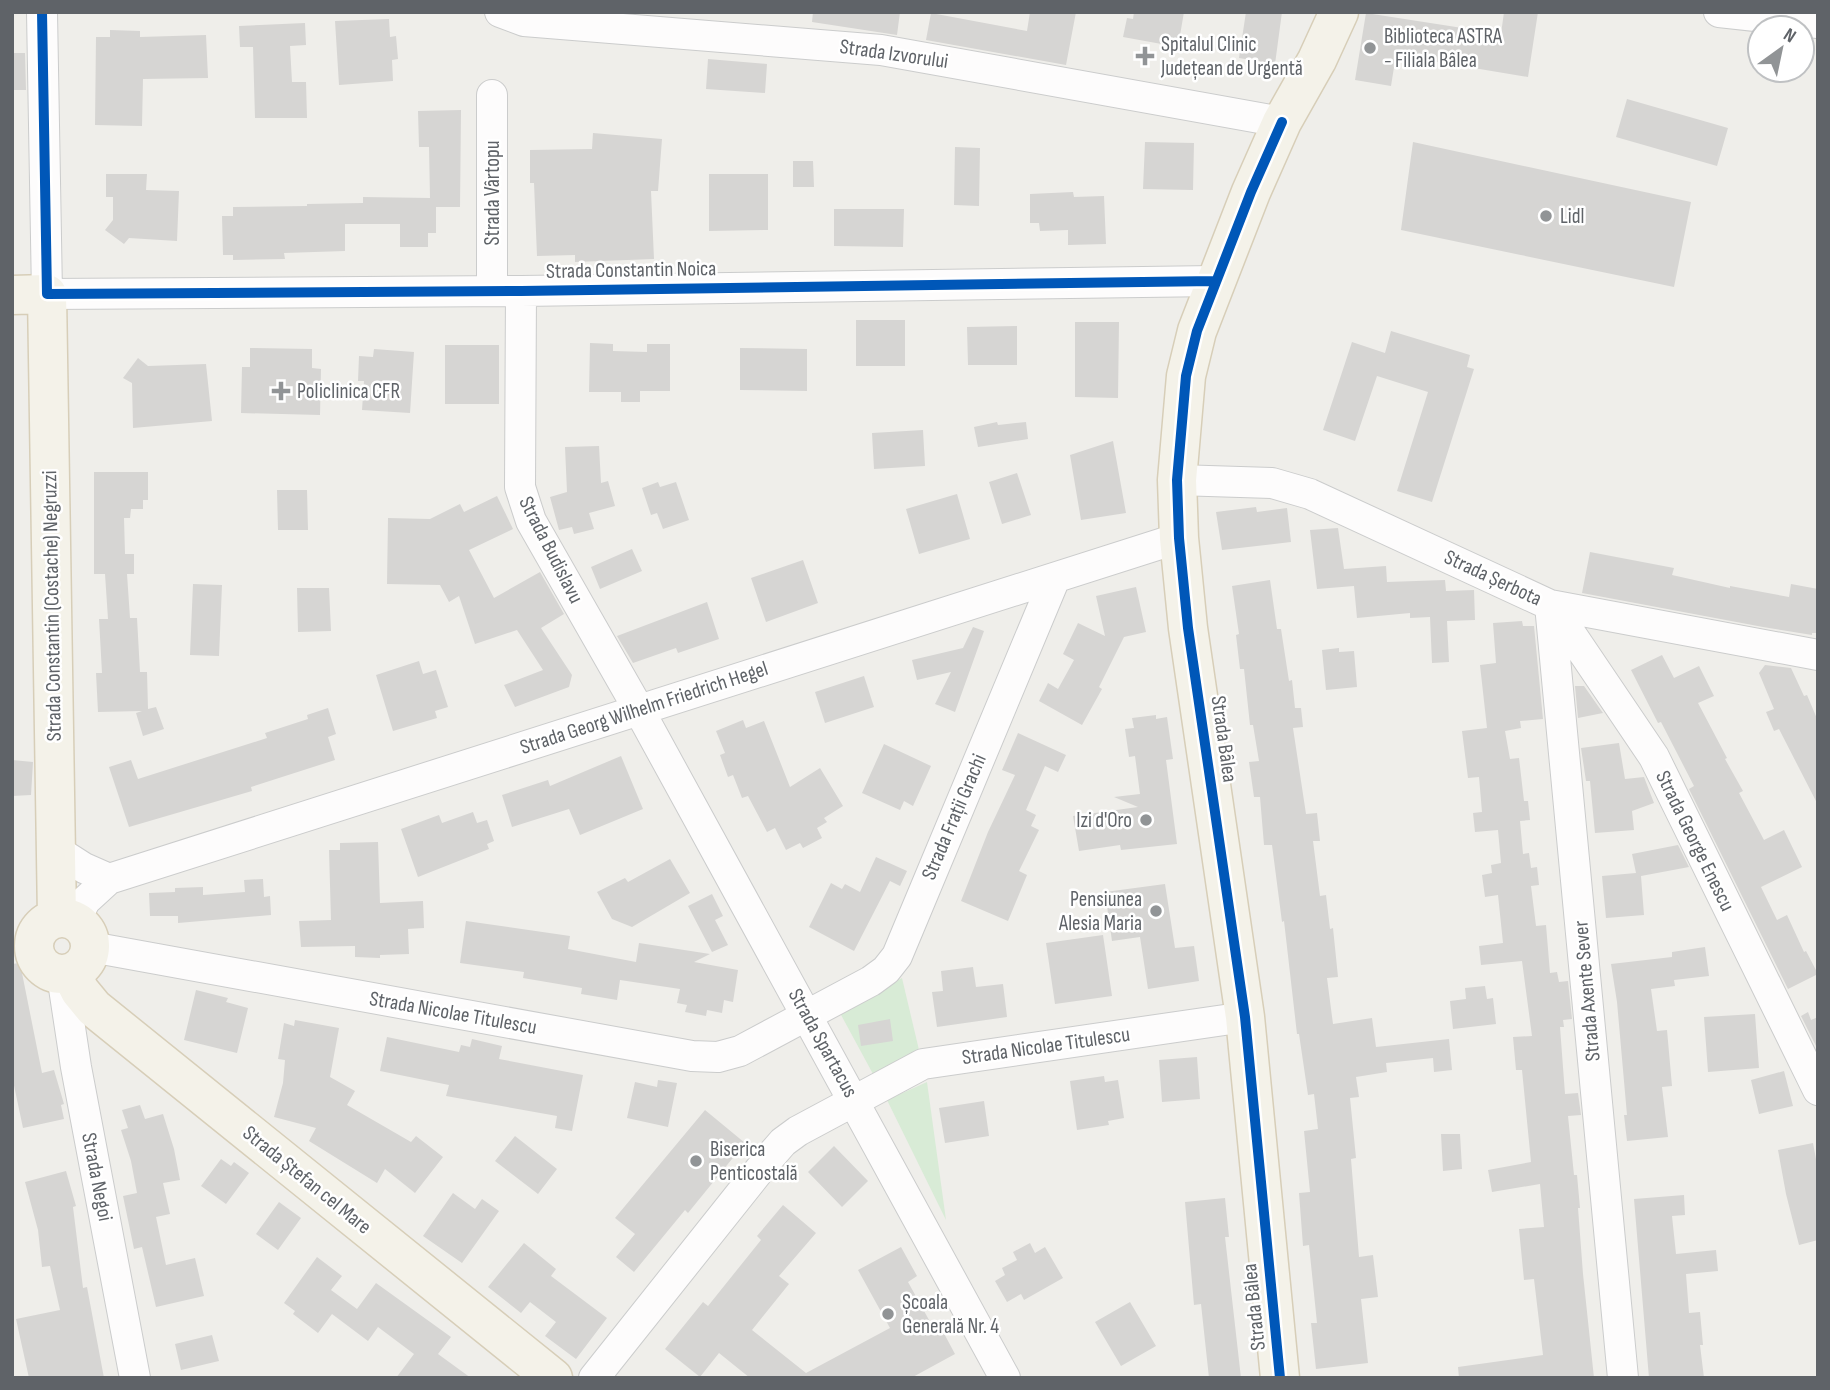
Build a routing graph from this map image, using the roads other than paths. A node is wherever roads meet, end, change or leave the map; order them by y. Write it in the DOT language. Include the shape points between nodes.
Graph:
graph roads {
  1 [pos="42,12"];
  2 [pos="1316,12"];
  3 [pos="1339,12"];
  4 [pos="501,13"];
  5 [pos="1732,13"];
  6 [pos="1818,23"];
  7 [pos="492,95"];
  8 [pos="1282,122"];
  9 [pos="1215,281"];
  10 [pos="492,291"];
  11 [pos="522,291"];
  12 [pos="29,295"];
  13 [pos="1177,480"];
  14 [pos="1179,538"];
  15 [pos="1055,578"];
  16 [pos="1550,605"];
  17 [pos="1815,660"];
  18 [pos="639,710"];
  19 [pos="56,850"];
  20 [pos="109,878"];
  21 [pos="58,948"];
  22 [pos="806,1015"];
  23 [pos="1245,1017"];
  24 [pos="1818,1090"];
  25 [pos="855,1100"];
  26 [pos="135,1378"];
  27 [pos="553,1378"];
  28 [pos="594,1378"];
  29 [pos="1005,1378"];
  30 [pos="1280,1378"];
  31 [pos="1623,1378"];
  1 -- 12 [label="street"];
  2 -- 8 [label="main road"];
  3 -- 8 [label="main road"];
  4 -- 8 [label="street, Strada Izvorului" via="524,21 881,50"];
  5 -- 6 [label="street"];
  7 -- 10 [label="street, Strada Vârtopu"];
  8 -- 9 [label="main road, Strada Bâlea"];
  9 -- 11 [label="street, Strada Constantin Noica"];
  9 -- 13 [label="main road, Strada Bâlea" via="1186,376"];
  10 -- 11 [label="street, Strada Constantin Noica"];
  10 -- 12 [label="street, Strada Constantin Noica"];
  11 -- 18 [label="street, Strada Budislavu" via="520,487 524,504"];
  12 -- 19 [label="main road, Strada Constantin (Costache) Negruzzi"];
  13 -- 14 [label="main road, Strada Bâlea"];
  13 -- 16 [label="street, Strada Șerbota" via="1272,483 1310,494"];
  14 -- 15 [label="street, Strada Georg Wilhelm Friedrich Hegel"];
  14 -- 23 [label="main road, Strada Bâlea"];
  15 -- 18 [label="street, Strada Georg Wilhelm Friedrich Hegel"];
  15 -- 22 [label="street, Strada Frații Grachi" via="897,956 871,981"];
  16 -- 17 [label="street, Strada Șerbota"];
  16 -- 24 [label="street, Strada George Enescu" via="1654,757"];
  16 -- 31 [label="street, Strada Axente Sever"];
  18 -- 20 [label="street, Strada Georg Wilhelm Friedrich Hegel"];
  18 -- 22 [label="street, Strada Spartacus"];
  19 -- 20 [label="street"];
  19 -- 21 [label="main road, Strada Constantin (Costache) Negruzzi"];
  20 -- 21 [label="street, Strada Georg Wilhelm Friedrich Hegel" via="85,901"];
  21 -- 22 [label="street, Strada Nicolae Titulescu" via="692,1056 719,1057 740,1051"];
  21 -- 26 [label="street, Strada Negoi"];
  21 -- 27 [label="main road, Strada Ștefan cel Mare" via="80,991 104,1017"];
  22 -- 25 [label="street, Strada Spartacus"];
  23 -- 25 [label="street, Strada Nicolae Titulescu" via="923,1064"];
  23 -- 30 [label="main road, Strada Bâlea"];
  25 -- 28 [label="street" via="783,1142"];
  25 -- 29 [label="street, Strada Spartacus"];
}
